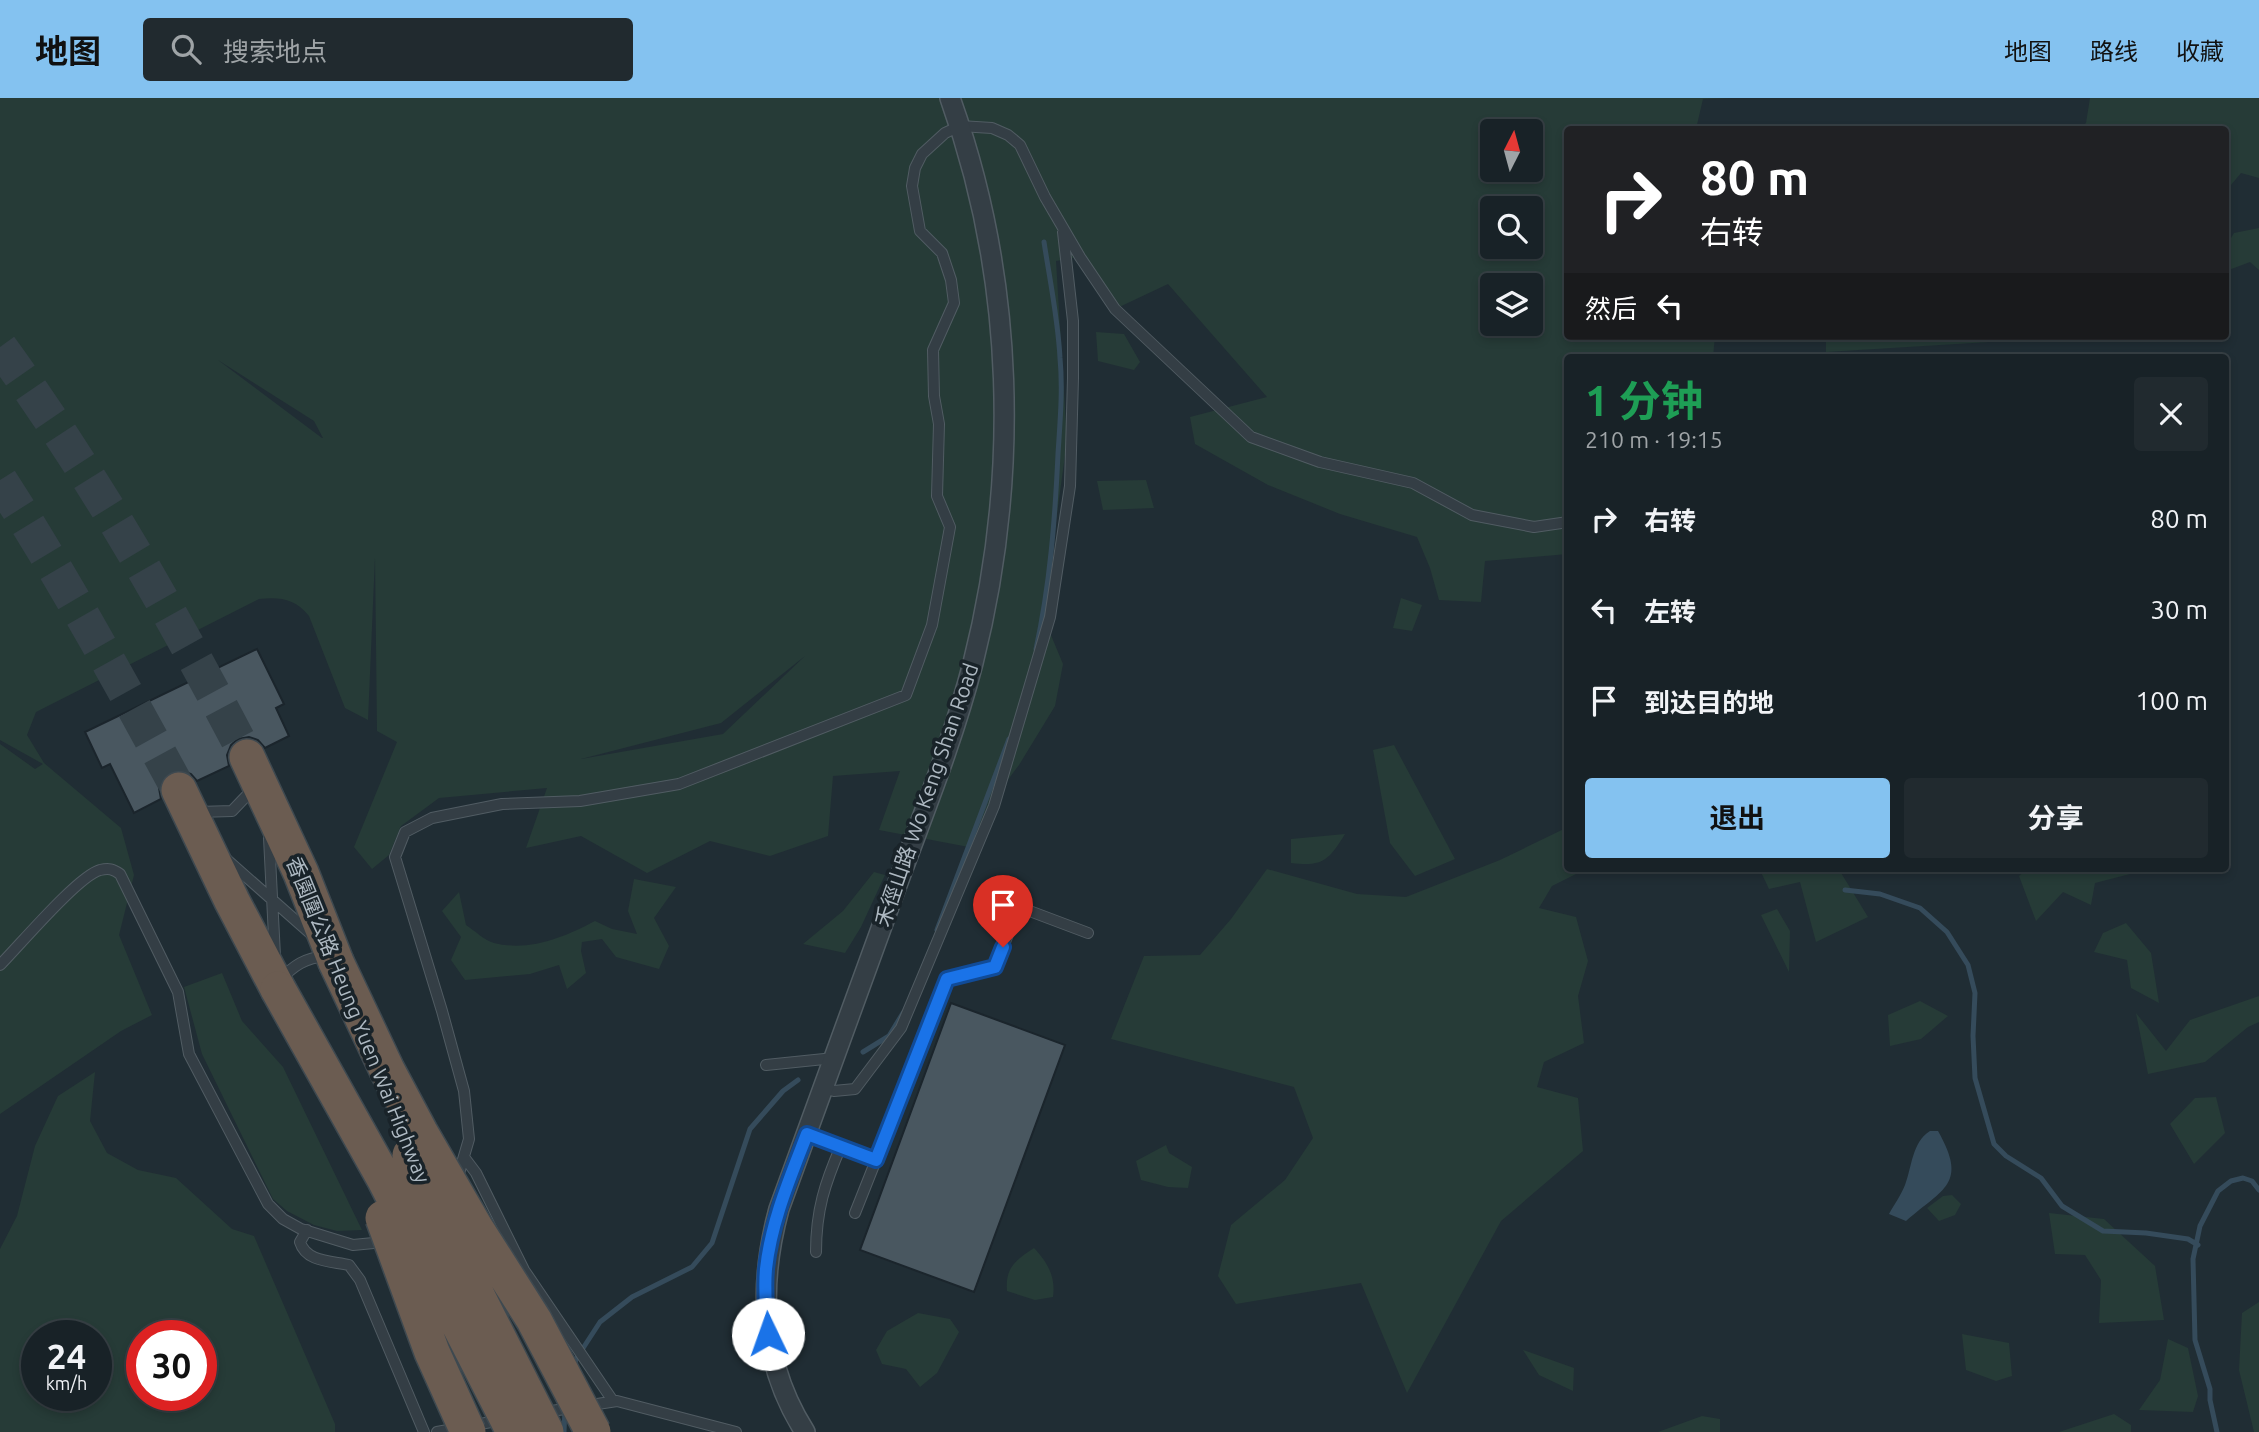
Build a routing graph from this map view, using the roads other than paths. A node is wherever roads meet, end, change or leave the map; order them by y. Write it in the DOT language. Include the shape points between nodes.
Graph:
graph roads {
  1 [pos="950,98"];
  2 [pos="960,126"];
  3 [pos="1063,228"];
  4 [pos="1564,523"];
  5 [pos="258,779"];
  6 [pos="189,813"];
  7 [pos="273,899"];
  8 [pos="1088,933"];
  9 [pos="335,959"];
  10 [pos="0,965"];
  11 [pos="277,987"];
  12 [pos="834,1058"];
  13 [pos="766,1065"];
  14 [pos="823,1088"];
  15 [pos="807,1134"];
  16 [pos="841,1146"];
  17 [pos="464,1157"];
  18 [pos="876,1160"];
  19 [pos="855,1213"];
  20 [pos="426,1222"];
  21 [pos="415,1227"];
  22 [pos="307,1230"];
  23 [pos="816,1252"];
  24 [pos="613,1401"];
  25 [pos="424,1432"];
  26 [pos="437,1432"];
  27 [pos="468,1432"];
  28 [pos="514,1432"];
  29 [pos="546,1432"];
  30 [pos="593,1432"];
  31 [pos="736,1432"];
  32 [pos="806,1432"];
  1 -- 2 [label="street, 禾徑山路 Wo Keng Shan Road"];
  2 -- 3 [label="lane" via="992,128 1020,145"];
  2 -- 12 [label="street, 禾徑山路 Wo Keng Shan Road" via="988,235 1000,329 1004,435 998,534 983,622 960,710"];
  2 -- 17 [label="lane" via="922,154 912,186 920,231 942,253 954,303 933,351 939,425 937,496 950,527 933,625 906,695 679,784 580,801 502,804 432,818 405,832 395,857 464,1091 469,1139"];
  3 -- 4 [label="lane" via="1115,309 1251,437 1320,462 1413,483 1472,515 1534,527"];
  3 -- 14 [label="lane" via="1073,321 1070,486 1050,617 994,806 901,1028 855,1089"];
  5 -- 6 [label="lane" via="232,811"];
  5 -- 7 [label="lane"];
  5 -- 9 [label="highway, 香園圍公路 Heung Yuen Wai Highway"];
  6 -- 7 [label="lane"];
  6 -- 11 [label="highway, 香園圍公路 Heung Yuen Wai Highway"];
  7 -- 9 [label="lane"];
  7 -- 11 [label="lane"];
  8 -- 18 [label="lane" via="1019,907 995,967 947,979"];
  9 -- 11 [label="lane" via="303,960"];
  9 -- 29 [label="highway, 香園圍公路 Heung Yuen Wai Highway, bridge" via="407,1150"];
  9 -- 30 [label="highway, bridge" via="420,1132 534,1320"];
  10 -- 22 [label="lane" via="75,887 97,871 111,869 120,874 178,992 189,1054 201,1077 268,1204 283,1219"];
  11 -- 27 [label="highway, bridge" via="378,1205 432,1352"];
  11 -- 28 [label="highway, 香園圍公路 Heung Yuen Wai Highway, bridge" via="379,1168"];
  12 -- 13 [label="lane"];
  12 -- 14 [label="street, 禾徑山路 Wo Keng Shan Road"];
  14 -- 15 [label="street, 禾徑山路 Wo Keng Shan Road"];
  15 -- 16 [label="lane"];
  15 -- 32 [label="street, 禾徑山路 Wo Keng Shan Road" via="773,1231 765,1291 772,1358"];
  16 -- 18 [label="lane"];
  16 -- 23 [label="lane" via="827,1178 816,1225"];
  17 -- 20 [label="lane" via="453,1192"];
  17 -- 24 [label="lane" via="476,1172 524,1270"];
  18 -- 19 [label="lane"];
  21 -- 22 [label="lane" via="384,1242 353,1245"];
  22 -- 25 [label="lane" via="300,1242 303,1251 312,1258 349,1265 360,1280"];
  24 -- 26 [label="lane"];
  24 -- 31 [label="lane"];
}
